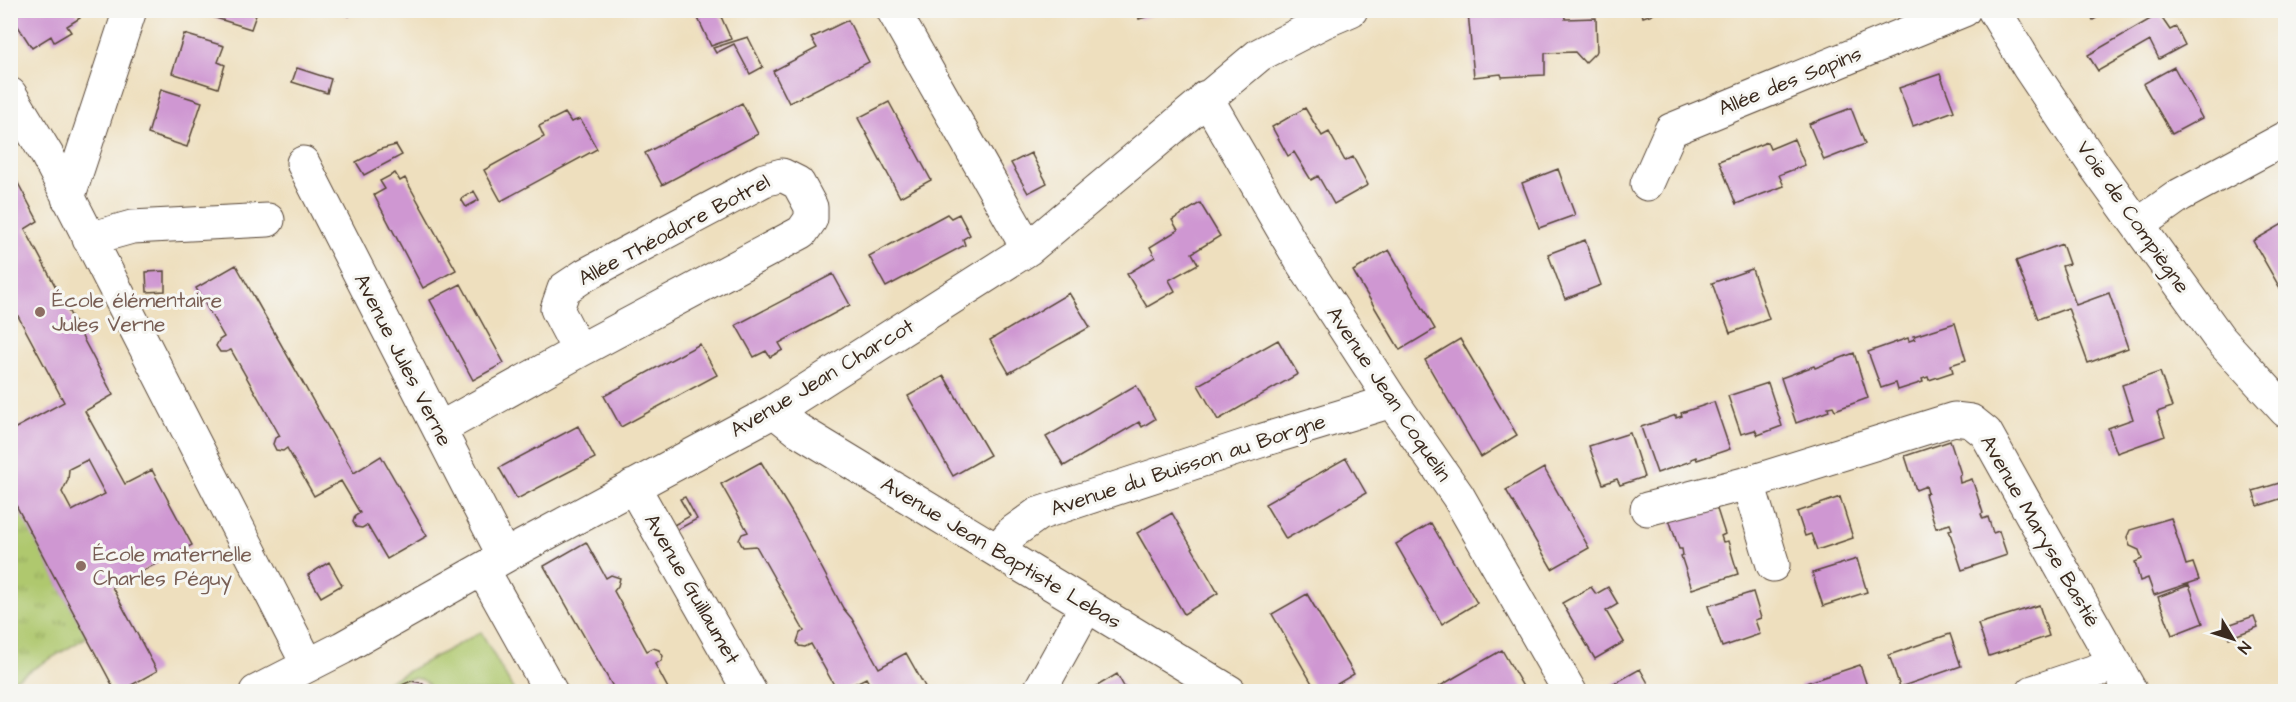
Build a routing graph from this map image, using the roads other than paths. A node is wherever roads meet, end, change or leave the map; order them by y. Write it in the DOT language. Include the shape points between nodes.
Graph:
graph roads {
  1 [pos="130,10"];
  2 [pos="893,10"];
  3 [pos="1351,10"];
  4 [pos="1964,10"];
  5 [pos="1995,10"];
  6 [pos="10,94"];
  7 [pos="1206,97"];
  8 [pos="2286,138"];
  9 [pos="303,163"];
  10 [pos="1647,184"];
  11 [pos="68,198"];
  12 [pos="268,220"];
  13 [pos="2138,225"];
  14 [pos="89,239"];
  15 [pos="1028,249"];
  16 [pos="579,351"];
  17 [pos="1392,401"];
  18 [pos="774,411"];
  19 [pos="2286,411"];
  20 [pos="439,429"];
  21 [pos="1748,483"];
  22 [pos="633,486"];
  23 [pos="1647,509"];
  24 [pos="997,550"];
  25 [pos="494,563"];
  26 [pos="1773,565"];
  27 [pos="1087,605"];
  28 [pos="308,664"];
  29 [pos="2116,664"];
  30 [pos="256,692"];
  31 [pos="550,692"];
  32 [pos="750,692"];
  33 [pos="1039,692"];
  34 [pos="1230,692"];
  35 [pos="1570,692"];
  36 [pos="2033,692"];
  37 [pos="2131,692"];
  1 -- 11 [label="street"];
  2 -- 15 [label="street"];
  3 -- 7 [label="street, Avenue Jean Charcot" via="1259,55"];
  4 -- 10 [label="street, Allée des Sapins" via="1671,130"];
  5 -- 13 [label="street, Voie de Compiègne" via="2028,66"];
  6 -- 11 [label="street"];
  7 -- 15 [label="street, Avenue Jean Charcot"];
  7 -- 17 [label="street, Avenue Jean Coquelin" via="1303,264"];
  8 -- 13 [label="street" via="2180,195"];
  9 -- 20 [label="street, Avenue Jules Verne"];
  11 -- 14 [label="street"];
  12 -- 14 [label="street" via="132,226"];
  13 -- 19 [label="street, Voie de Compiègne" via="2219,338"];
  14 -- 28 [label="street"];
  15 -- 18 [label="street, Avenue Jean Charcot"];
  16 -- 16 [label="street, Allée Théodore Botrel" via="557,309 564,289 764,180 782,175 798,183 811,207 811,219 802,232"];
  16 -- 20 [label="street, Allée Théodore Botrel"];
  17 -- 24 [label="street, Avenue du Buisson au Borgne" via="1038,514"];
  17 -- 35 [label="street, Avenue Jean Coquelin" via="1458,496"];
  18 -- 22 [label="street, Avenue Jean Charcot"];
  18 -- 24 [label="street, Avenue Jean Baptiste Lebas" via="798,430"];
  20 -- 25 [label="street, Avenue Jules Verne"];
  21 -- 23 [label="street, Avenue Maryse Bastié"];
  21 -- 26 [label="street"];
  21 -- 29 [label="street, Avenue Maryse Bastié" via="1954,419 1971,420 1986,433"];
  22 -- 25 [label="street, Avenue Jean Charcot"];
  22 -- 32 [label="street, Avenue Guillaumet"];
  24 -- 27 [label="street, Avenue Jean Baptiste Lebas"];
  25 -- 28 [label="street, Avenue Jean Charcot"];
  25 -- 31 [label="street, Avenue Jules Verne"];
  27 -- 33 [label="street"];
  27 -- 34 [label="street, Avenue Jean Baptiste Lebas"];
  28 -- 30 [label="street, Avenue Jean Charcot"];
  29 -- 36 [label="street"];
  29 -- 37 [label="street, Avenue Maryse Bastié"];
}
